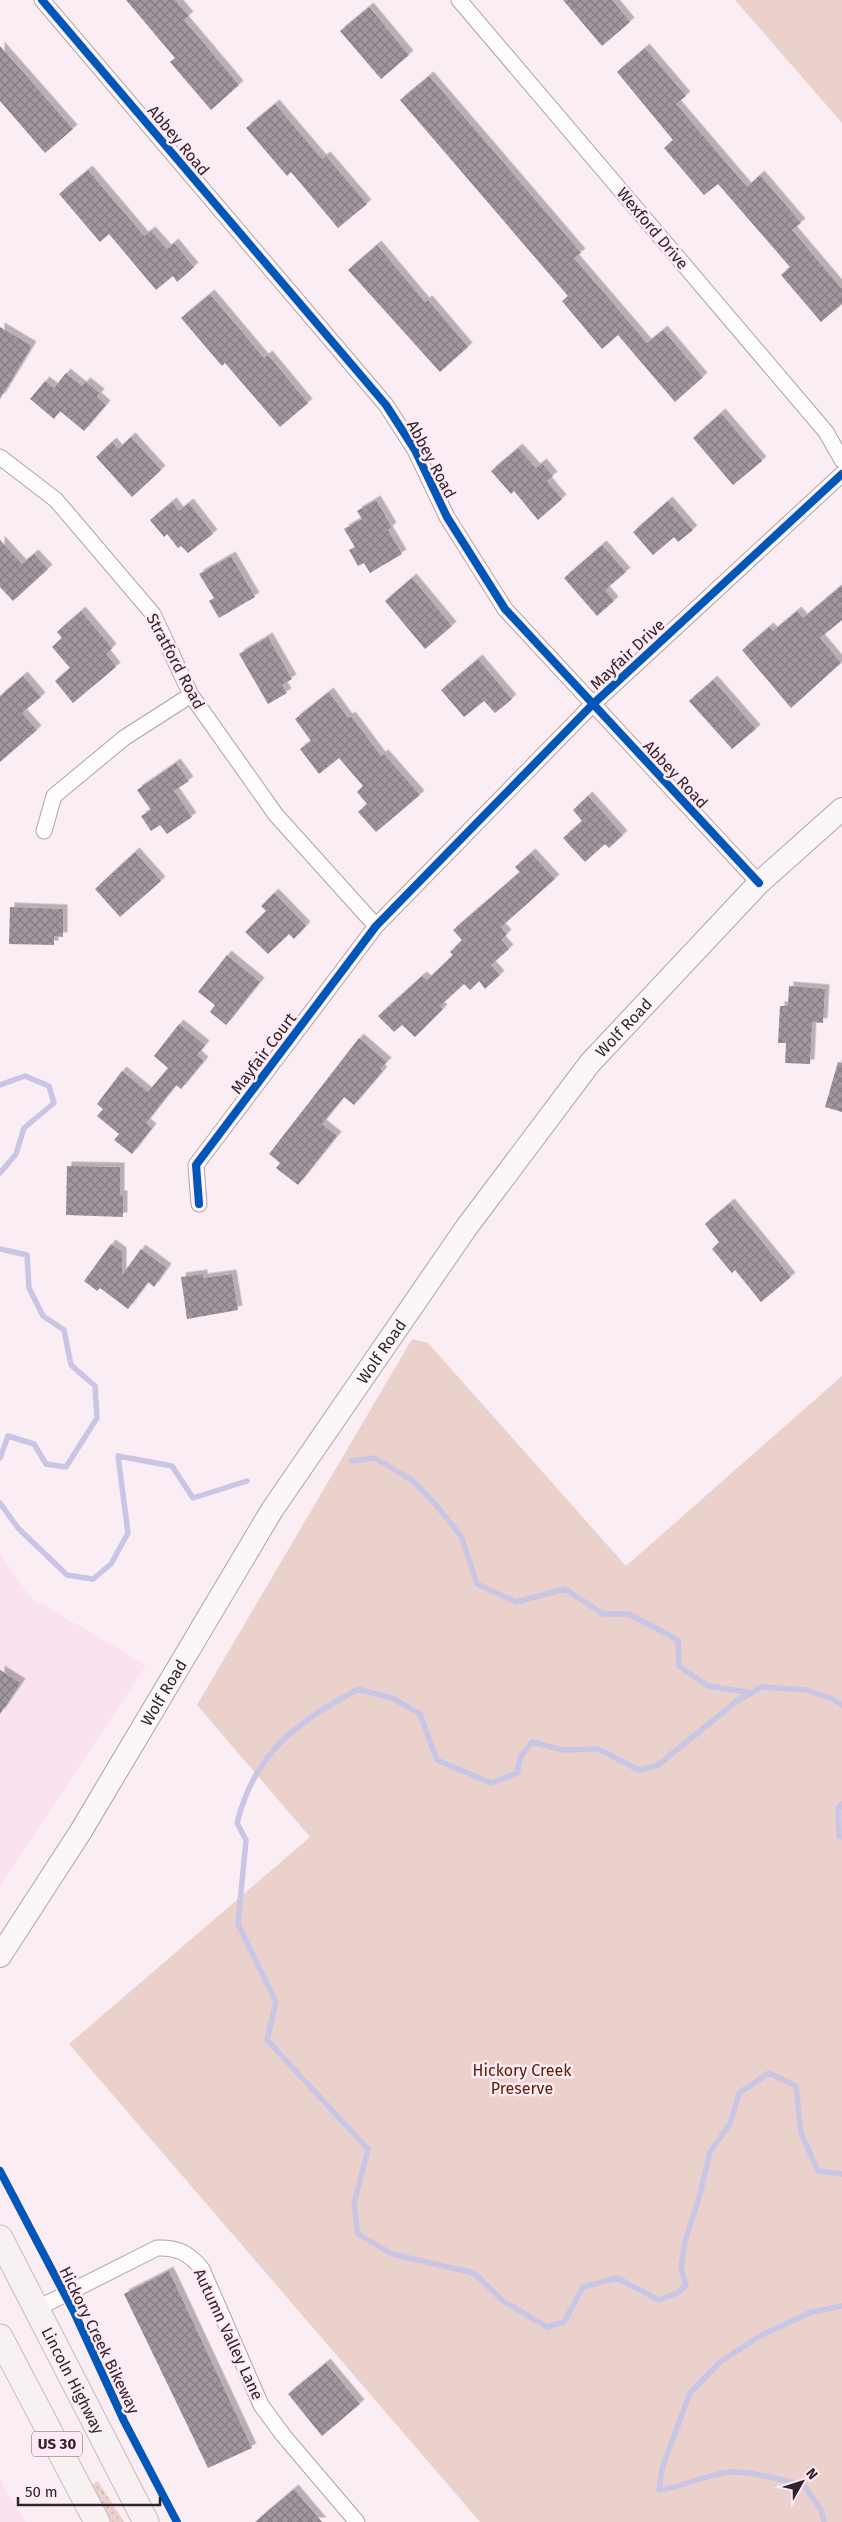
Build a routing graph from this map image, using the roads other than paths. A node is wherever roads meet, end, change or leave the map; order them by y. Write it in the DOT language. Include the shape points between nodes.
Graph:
graph roads {
  1 [pos="42,0"];
  2 [pos="459,0"];
  3 [pos="0,456"];
  4 [pos="842,460"];
  5 [pos="842,474"];
  6 [pos="191,695"];
  7 [pos="592,705"];
  8 [pos="842,809"];
  9 [pos="44,831"];
  10 [pos="759,883"];
  11 [pos="376,926"];
  12 [pos="199,1204"];
  13 [pos="0,1956"];
  14 [pos="0,2238"];
  15 [pos="36,2309"];
  16 [pos="0,2337"];
  17 [pos="97,2522"];
  18 [pos="146,2522"];
  19 [pos="356,2522"];
  1 -- 7 [label="street, Abbey Road" via="386,405 415,450 448,517 505,609"];
  2 -- 4 [label="street, Wexford Drive" via="826,432"];
  3 -- 6 [label="street, Stratford Road" via="56,500 152,614"];
  5 -- 7 [label="street, Mayfair Drive"];
  6 -- 9 [label="street" via="124,738 54,796"];
  6 -- 11 [label="street, Stratford Road" via="276,815"];
  7 -- 10 [label="street, Abbey Road"];
  7 -- 11 [label="street, Mayfair Drive"];
  8 -- 10 [label="main road, Wolf Road"];
  10 -- 13 [label="main road, Wolf Road" via="590,1063 466,1228 272,1510 81,1831"];
  11 -- 12 [label="street, Mayfair Court" via="196,1164"];
  14 -- 15 [label="main road, Lincoln Highway / US 30"];
  15 -- 18 [label="main road, Lincoln Highway / US 30"];
  15 -- 19 [label="street, Autumn Valley Lane" via="157,2248 182,2250 202,2269 261,2405"];
  16 -- 17 [label="main road, US 30"];
}
